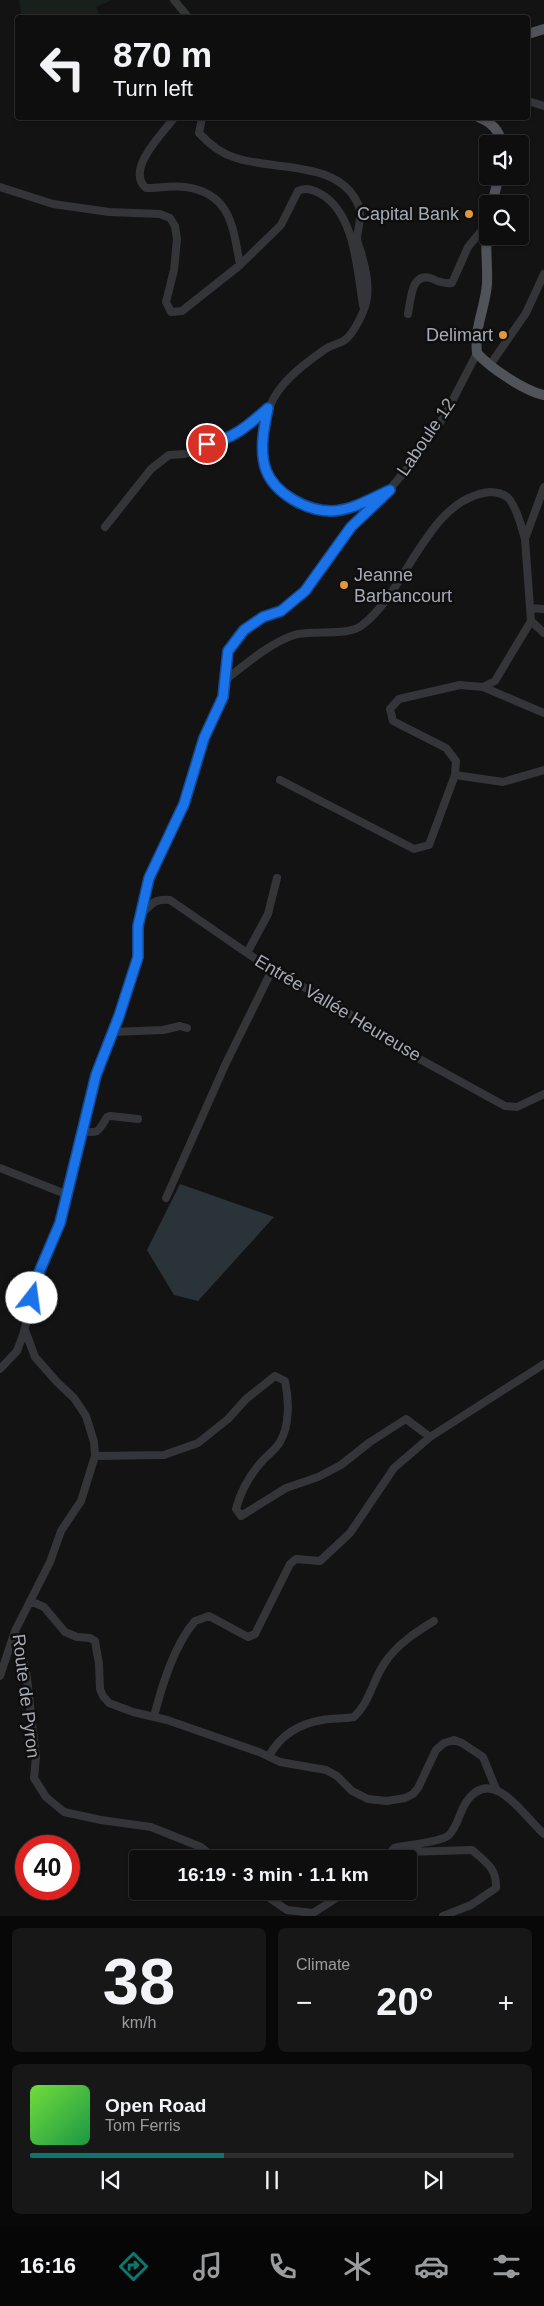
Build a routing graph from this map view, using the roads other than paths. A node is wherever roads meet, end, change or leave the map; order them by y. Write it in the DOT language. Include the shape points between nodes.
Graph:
graph roads {
  1 [pos="174,0"];
  2 [pos="187,15"];
  3 [pos="544,29"];
  4 [pos="530,33"];
  5 [pos="530,102"];
  6 [pos="544,106"];
  7 [pos="172,120"];
  8 [pos="202,120"];
  9 [pos="484,120"];
  10 [pos="500,135"];
  11 [pos="0,187"];
  12 [pos="479,233"];
  13 [pos="487,245"];
  14 [pos="240,264"];
  15 [pos="544,274"];
  16 [pos="364,310"];
  17 [pos="408,314"];
  18 [pos="477,353"];
  19 [pos="490,365"];
  20 [pos="544,395"];
  21 [pos="268,408"];
  22 [pos="544,487"];
  23 [pos="390,490"];
  24 [pos="105,527"];
  25 [pos="525,539"];
  26 [pos="531,608"];
  27 [pos="544,609"];
  28 [pos="531,621"];
  29 [pos="544,633"];
  30 [pos="224,681"];
  31 [pos="483,687"];
  32 [pos="544,713"];
  33 [pos="544,770"];
  34 [pos="455,775"];
  35 [pos="280,780"];
  36 [pos="277,878"];
  37 [pos="141,916"];
  38 [pos="247,953"];
  39 [pos="272,970"];
  40 [pos="187,1028"];
  41 [pos="113,1032"];
  42 [pos="544,1094"];
  43 [pos="138,1118"];
  44 [pos="82,1131"];
  45 [pos="0,1168"];
  46 [pos="68,1195"];
  47 [pos="166,1198"];
  48 [pos="24,1330"];
  49 [pos="16,1351"];
  50 [pos="32,1352"];
  51 [pos="544,1364"];
  52 [pos="0,1369"];
  53 [pos="430,1437"];
  54 [pos="95,1456"];
  55 [pos="30,1601"];
  56 [pos="434,1621"];
  57 [pos="15,1631"];
  58 [pos="0,1676"];
  59 [pos="154,1716"];
  60 [pos="268,1756"];
  61 [pos="496,1789"];
  62 [pos="544,1834"];
  63 [pos="204,1850"];
  64 [pos="393,1850"];
  65 [pos="417,1852"];
  66 [pos="272,1900"];
  67 [pos="334,1900"];
  68 [pos="443,1916"];
  1 -- 2 [label="street"];
  3 -- 4 [label="main road"];
  5 -- 6 [label="street"];
  7 -- 14 [label="street" via="143,159 139,178 146,188 184,187 203,191 216,199 224,206 232,226"];
  8 -- 16 [label="street" via="199,133 216,148 235,158 317,172 343,184 353,194 360,207 357,239 368,292"];
  9 -- 10 [label="main road"];
  11 -- 14 [label="street" via="53,204 109,212 160,214 170,218 177,239 166,302 171,312 182,311"];
  12 -- 17 [label="street" via="468,247 452,283 446,284 426,276 415,282"];
  13 -- 18 [label="main road" via="487,287 475,336"];
  14 -- 16 [label="street" via="281,225 298,191 303,188 312,190 334,203 343,216"];
  15 -- 19 [label="street" via="526,313"];
  16 -- 21 [label="street" via="345,340 325,349 288,380 275,393"];
  18 -- 19 [label="main road"];
  18 -- 23 [label="street, Laboule 12" via="445,415"];
  19 -- 20 [label="main road" via="526,388"];
  21 -- 23 [label="street" via="264,430 265,469 273,482 291,498 312,509 333,511"];
  21 -- 24 [label="street" via="246,428 221,442 207,444 196,452 168,455 151,469"];
  22 -- 25 [label="street"];
  23 -- 30 [label="street, Laboule 12" via="351,527 305,591 281,611 263,617 238,634 228,651"];
  25 -- 26 [label="street"];
  25 -- 30 [label="street" via="515,509 506,496 495,492 472,497 433,528 401,579 363,625 349,632 294,635 262,652"];
  26 -- 27 [label="street"];
  26 -- 28 [label="street"];
  28 -- 29 [label="street"];
  28 -- 31 [label="street" via="495,681"];
  30 -- 37 [label="street, Laboule 12" via="223,697 204,738 184,804 149,878"];
  31 -- 32 [label="street"];
  31 -- 34 [label="street" via="460,684 399,699 390,709 393,722 446,748 456,761"];
  33 -- 34 [label="street" via="503,782"];
  34 -- 35 [label="street" via="429,846 414,849"];
  36 -- 38 [label="street" via="268,914"];
  37 -- 38 [label="street, Entrée Vallée Heureuse" via="151,903 160,899 170,900"];
  37 -- 41 [label="street, Laboule 12" via="138,957"];
  38 -- 39 [label="street, Entrée Vallée Heureuse"];
  39 -- 42 [label="street, Entrée Vallée Heureuse" via="324,997 405,1051 505,1106 516,1107"];
  39 -- 47 [label="street" via="226,1063"];
  40 -- 41 [label="street"];
  41 -- 44 [label="street, Laboule 12" via="96,1075"];
  43 -- 44 [label="street" via="107,1117 95,1133"];
  44 -- 46 [label="street, Laboule 12"];
  45 -- 46 [label="street"];
  46 -- 48 [label="street, Laboule 12" via="56,1237 40,1270"];
  48 -- 49 [label="street, Laboule 12"];
  48 -- 50 [label="street, Route de Pyron"];
  49 -- 50 [label="street"];
  49 -- 52 [label="street, Laboule 12"];
  50 -- 54 [label="street, Route de Pyron" via="86,1416"];
  51 -- 53 [label="street"];
  53 -- 54 [label="street" via="406,1419 341,1465 286,1488 241,1516 236,1509 241,1491 257,1467 281,1442 285,1427 290,1402 285,1381 275,1376 198,1443 164,1455"];
  53 -- 59 [label="street" via="394,1468 350,1533 320,1561 296,1559 290,1564 255,1634 248,1637 209,1616 195,1621 165,1678"];
  54 -- 55 [label="street, Route de Pyron" via="81,1501 61,1532"];
  55 -- 57 [label="street, Route de Pyron"];
  55 -- 59 [label="street" via="44,1607 65,1632 95,1641 100,1689 108,1703"];
  56 -- 60 [label="street" via="394,1651 384,1664 368,1700 354,1718 304,1725 288,1733"];
  57 -- 58 [label="street"];
  57 -- 63 [label="street, Route de Pyron" via="26,1670 36,1757 34,1778 46,1797 64,1812 151,1827"];
  59 -- 60 [label="street"];
  60 -- 61 [label="street" via="286,1764 326,1770 352,1791 368,1799 387,1800 412,1794 436,1750 454,1740 483,1758"];
  61 -- 62 [label="street" via="510,1798"];
  61 -- 64 [label="street" via="485,1788 467,1799 449,1835"];
  65 -- 68 [label="street" via="472,1850 492,1867 497,1878 496,1888"];
  66 -- 67 [label="street" via="287,1910 314,1913"];
}
